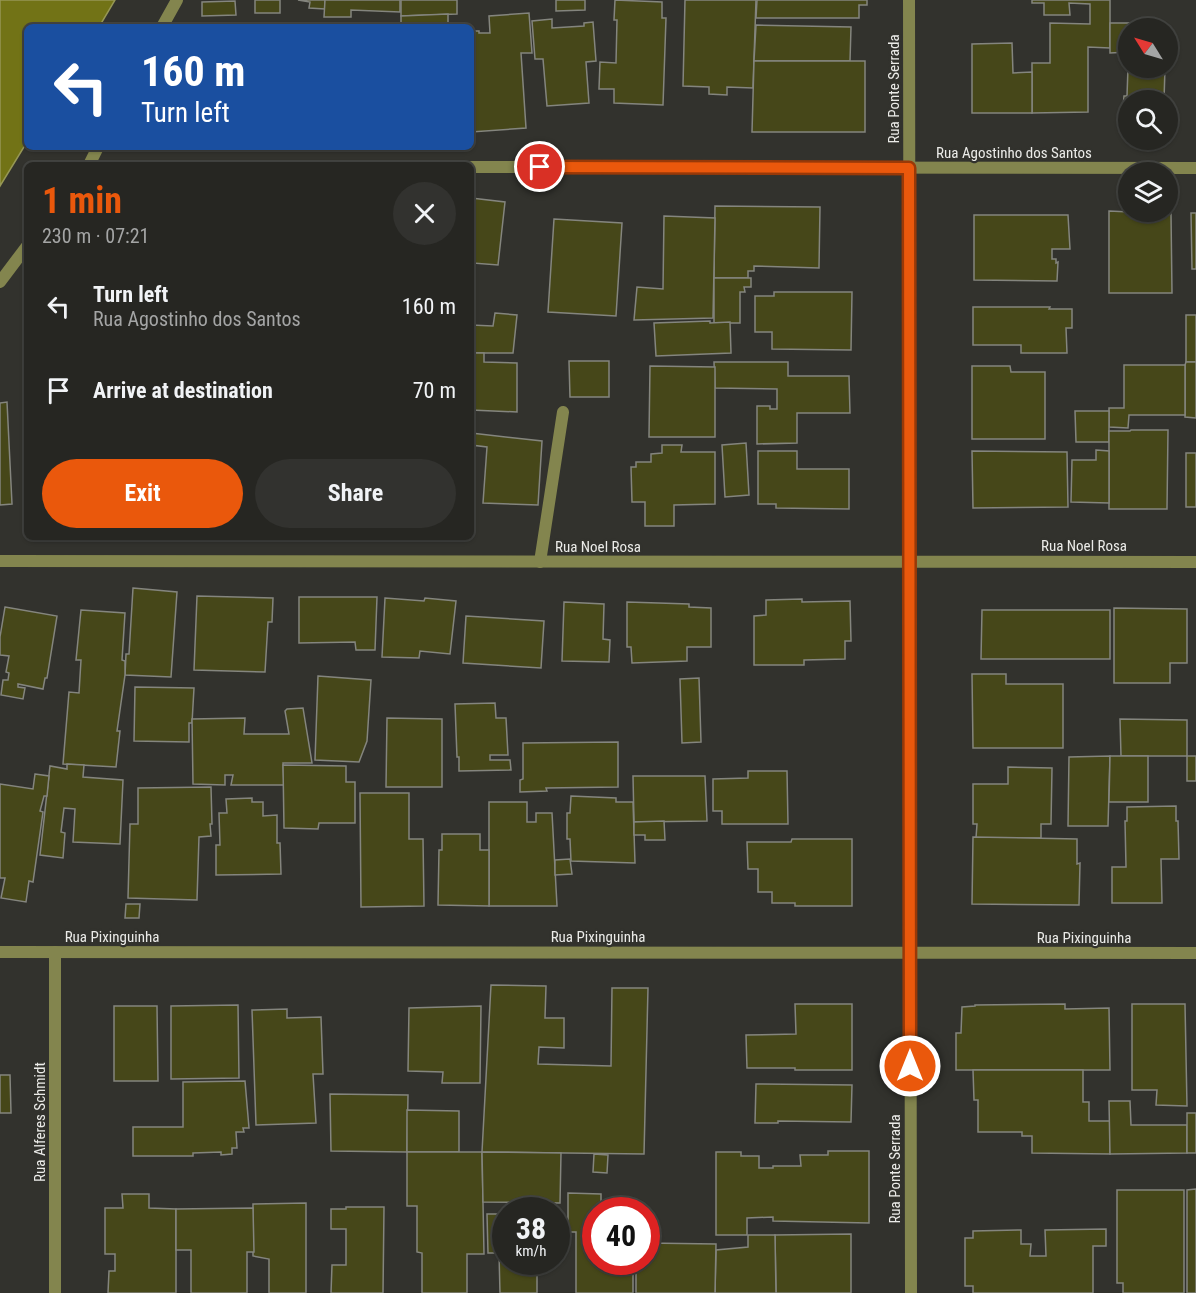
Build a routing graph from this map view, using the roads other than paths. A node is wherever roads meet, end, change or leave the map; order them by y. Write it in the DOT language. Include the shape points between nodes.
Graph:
graph roads {
  1 [pos="177,0"];
  2 [pos="909,0"];
  3 [pos="164,24"];
  4 [pos="474,167"];
  5 [pos="909,168"];
  6 [pos="1196,168"];
  7 [pos="24,250"];
  8 [pos="0,282"];
  9 [pos="563,411"];
  10 [pos="0,561"];
  11 [pos="909,561"];
  12 [pos="540,562"];
  13 [pos="1196,562"];
  14 [pos="0,952"];
  15 [pos="55,952"];
  16 [pos="910,953"];
  17 [pos="1196,953"];
  18 [pos="55,1293"];
  19 [pos="911,1293"];
  1 -- 3 [label="street"];
  2 -- 5 [label="street, Rua Ponte Serrada"];
  4 -- 5 [label="street, Rua Agostinho dos Santos"];
  5 -- 6 [label="street, Rua Agostinho dos Santos"];
  5 -- 11 [label="street, Rua Ponte Serrada"];
  7 -- 8 [label="street"];
  9 -- 12 [label="street"];
  10 -- 12 [label="street, Rua Noel Rosa"];
  11 -- 12 [label="street, Rua Noel Rosa"];
  11 -- 13 [label="street, Rua Noel Rosa"];
  11 -- 16 [label="street, Rua Ponte Serrada"];
  14 -- 15 [label="street, Rua Pixinguinha"];
  15 -- 16 [label="street, Rua Pixinguinha"];
  15 -- 18 [label="street, Rua Alferes Schmidt"];
  16 -- 17 [label="street, Rua Pixinguinha"];
  16 -- 19 [label="street, Rua Ponte Serrada"];
}
